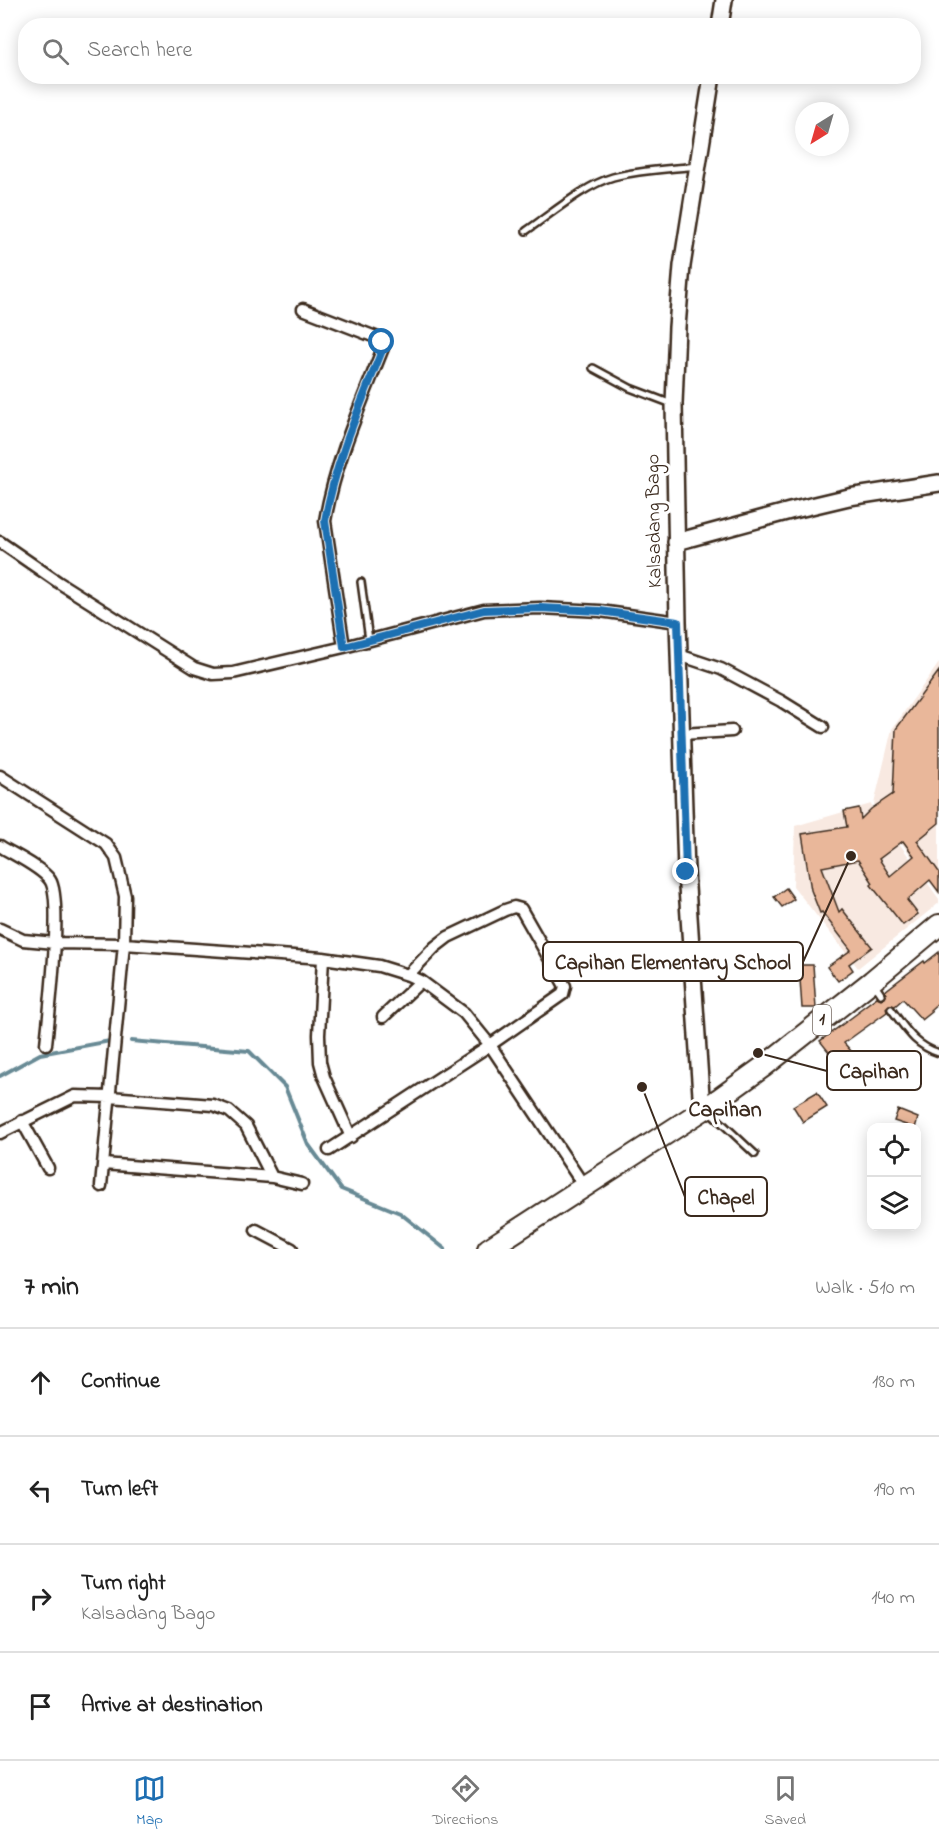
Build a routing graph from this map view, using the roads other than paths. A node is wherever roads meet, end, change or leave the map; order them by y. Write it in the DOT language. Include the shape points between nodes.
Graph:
graph roads {
  1 [pos="724,0"];
  2 [pos="721,18"];
  3 [pos="711,84"];
  4 [pos="697,166"];
  5 [pos="526,231"];
  6 [pos="303,309"];
  7 [pos="593,368"];
  8 [pos="674,404"];
  9 [pos="939,483"];
  10 [pos="0,542"];
  11 [pos="676,542"];
  12 [pos="361,582"];
  13 [pos="678,622"];
  14 [pos="369,640"];
  15 [pos="344,647"];
  16 [pos="679,655"];
  17 [pos="823,727"];
  18 [pos="732,731"];
  19 [pos="681,734"];
  20 [pos="0,776"];
  21 [pos="0,846"];
  22 [pos="938,927"];
  23 [pos="0,929"];
  24 [pos="55,943"];
  25 [pos="124,944"];
  26 [pos="323,958"];
  27 [pos="408,975"];
  28 [pos="421,981"];
  29 [pos="891,1009"];
  30 [pos="383,1017"];
  31 [pos="46,1044"];
  32 [pos="490,1045"];
  33 [pos="939,1053"];
  34 [pos="110,1096"];
  35 [pos="704,1109"];
  36 [pos="22,1121"];
  37 [pos="0,1132"];
  38 [pos="351,1137"];
  39 [pos="329,1150"];
  40 [pos="755,1154"];
  41 [pos="103,1164"];
  42 [pos="48,1168"];
  43 [pos="272,1177"];
  44 [pos="302,1184"];
  45 [pos="101,1186"];
  46 [pos="584,1186"];
  47 [pos="256,1230"];
  48 [pos="292,1249"];
  49 [pos="488,1249"];
  1 -- 2 [label="main road"];
  3 -- 4 [label="main road, Kalsadang Bago"];
  4 -- 5 [label="lane" via="612,177 593,185"];
  4 -- 8 [label="main road, Kalsadang Bago" via="682,267"];
  6 -- 15 [label="street" via="378,338 383,348 344,452 325,521"];
  7 -- 8 [label="lane" via="630,388"];
  8 -- 11 [label="main road, Kalsadang Bago"];
  9 -- 11 [label="main road" via="849,497"];
  10 -- 15 [label="street" via="194,668 213,674 233,673"];
  11 -- 13 [label="main road, Kalsadang Bago"];
  12 -- 14 [label="lane"];
  13 -- 14 [label="street" via="600,611 484,610"];
  13 -- 16 [label="main road, Kalsadang Bago"];
  14 -- 15 [label="street"];
  16 -- 17 [label="street" via="721,669"];
  16 -- 19 [label="main road, Kalsadang Bago"];
  18 -- 19 [label="street"];
  19 -- 35 [label="main road, Kalsadang Bago" via="686,872"];
  20 -- 25 [label="street" via="106,844 116,858 125,896"];
  21 -- 24 [label="street" via="51,881"];
  22 -- 35 [label="highway, 1" via="876,987"];
  23 -- 24 [label="street" via="23,939"];
  24 -- 25 [label="street"];
  24 -- 31 [label="street"];
  25 -- 26 [label="street"];
  25 -- 34 [label="street"];
  26 -- 27 [label="street" via="379,966"];
  26 -- 38 [label="street" via="320,1062"];
  27 -- 28 [label="street"];
  27 -- 32 [label="street" via="448,938 505,910 521,909 565,986 563,994"];
  28 -- 30 [label="street"];
  28 -- 32 [label="street" via="464,1013"];
  29 -- 33 [label="lane" via="913,1040"];
  32 -- 38 [label="street"];
  32 -- 46 [label="street"];
  34 -- 36 [label="street" via="75,1096"];
  34 -- 41 [label="street"];
  34 -- 43 [label="street" via="213,1105 229,1111 246,1126"];
  35 -- 40 [label="lane"];
  35 -- 46 [label="highway, 1"];
  36 -- 37 [label="street"];
  36 -- 42 [label="street"];
  38 -- 39 [label="street"];
  41 -- 43 [label="street"];
  41 -- 45 [label="street"];
  43 -- 44 [label="street"];
  46 -- 49 [label="highway, 1"];
  47 -- 48 [label="street"];
}
